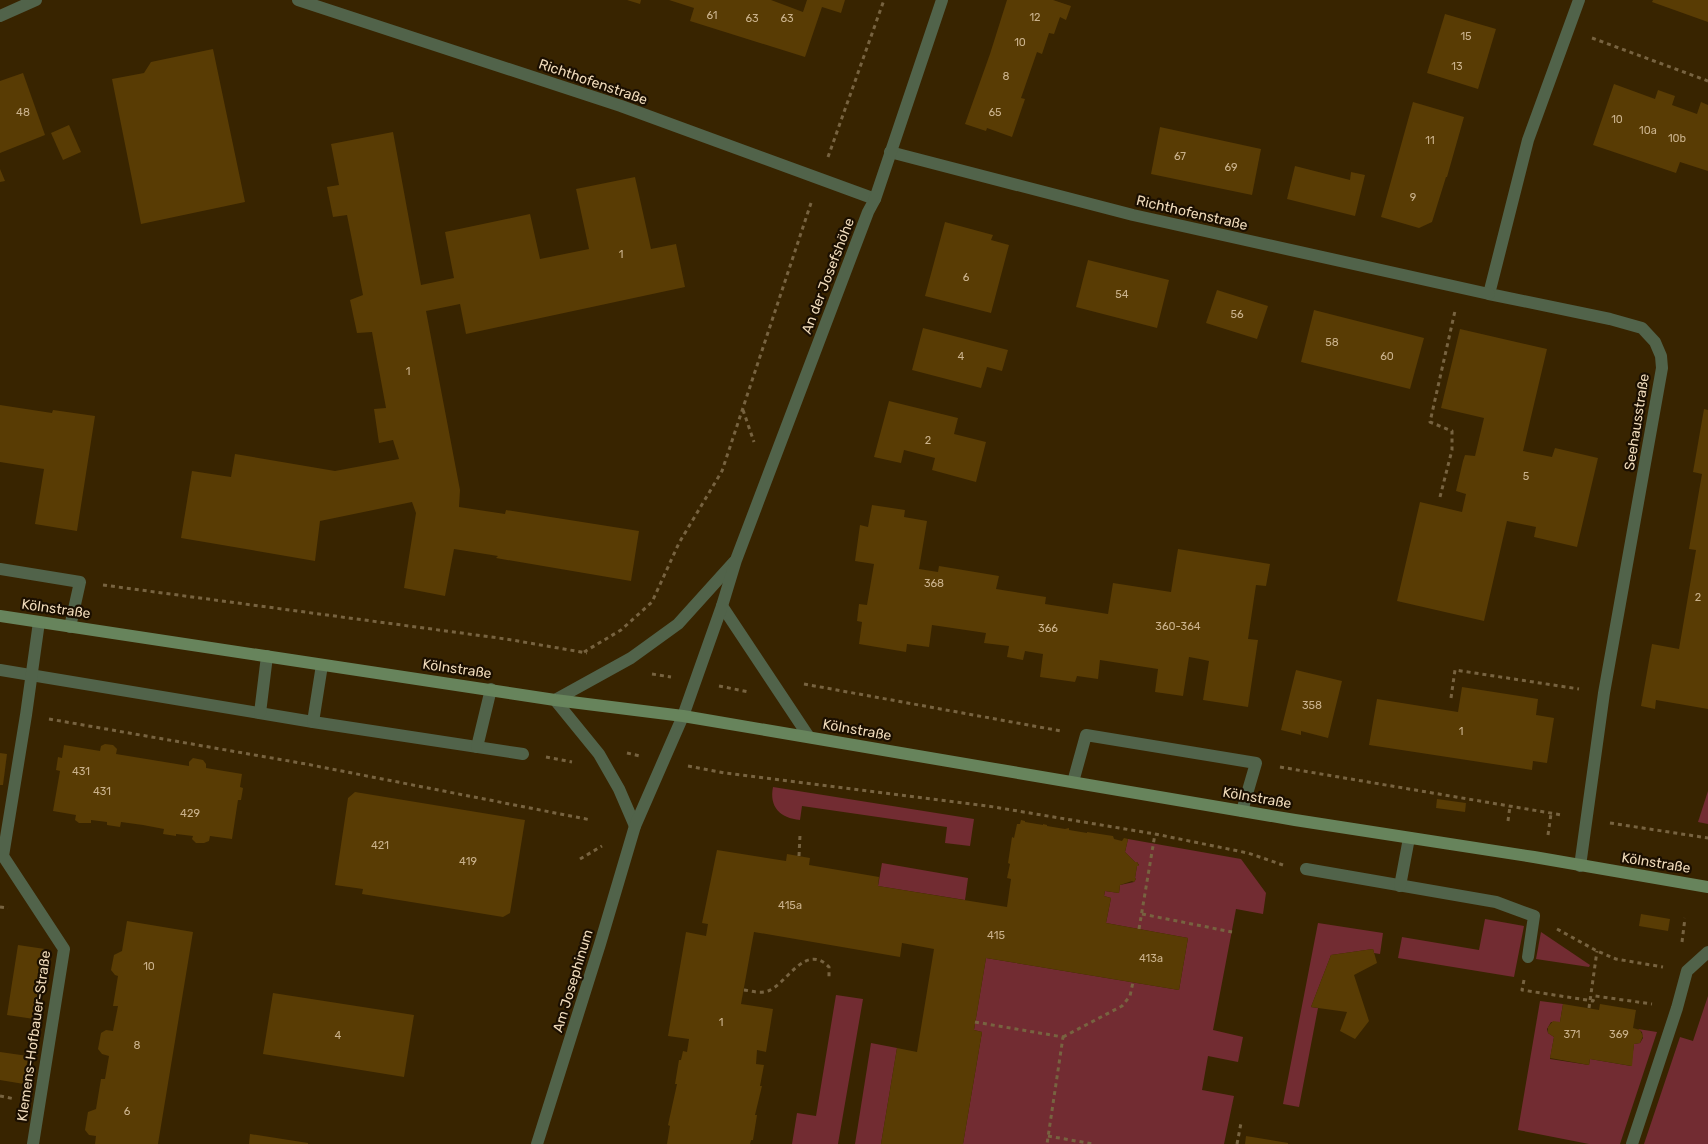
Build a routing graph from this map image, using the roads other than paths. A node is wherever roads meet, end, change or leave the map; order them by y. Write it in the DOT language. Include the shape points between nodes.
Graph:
graph roads {
  1 [pos="36,0"];
  2 [pos="298,0"];
  3 [pos="942,0"];
  4 [pos="1579,0"];
  5 [pos="0,16"];
  6 [pos="890,152"];
  7 [pos="875,199"];
  8 [pos="1489,294"];
  9 [pos="736,560"];
  10 [pos="0,572"];
  11 [pos="722,606"];
  12 [pos="0,616"];
  13 [pos="40,622"];
  14 [pos="70,626"];
  15 [pos="267,656"];
  16 [pos="322,665"];
  17 [pos="0,670"];
  18 [pos="32,676"];
  19 [pos="491,689"];
  20 [pos="555,700"];
  21 [pos="260,713"];
  22 [pos="683,716"];
  23 [pos="313,722"];
  24 [pos="809,737"];
  25 [pos="476,748"];
  26 [pos="523,754"];
  27 [pos="1073,782"];
  28 [pos="1242,811"];
  29 [pos="635,826"];
  30 [pos="1410,838"];
  31 [pos="1580,866"];
  32 [pos="1306,869"];
  33 [pos="1400,886"];
  34 [pos="1708,887"];
  35 [pos="1708,952"];
  36 [pos="1528,957"];
  37 [pos="33,1144"];
  38 [pos="537,1144"];
  39 [pos="1632,1144"];
  1 -- 5 [label="street"];
  2 -- 7 [label="street, Richthofenstraße" via="621,106"];
  3 -- 6 [label="street, An der Josefshöhe"];
  4 -- 8 [label="street" via="1528,140"];
  6 -- 7 [label="street, An der Josefshöhe"];
  6 -- 8 [label="street, Richthofenstraße" via="1133,215"];
  7 -- 9 [label="street, An der Josefshöhe"];
  8 -- 31 [label="street, Seehausstraße" via="1642,328 1656,342 1661,356 1662,368 1604,693"];
  9 -- 11 [label="street, An der Josefshöhe"];
  9 -- 20 [label="street, An der Josefshöhe" via="678,624 621,664"];
  10 -- 14 [label="street" via="80,582"];
  11 -- 22 [label="street, An der Josefshöhe"];
  11 -- 24 [label="street"];
  12 -- 13 [label="main road, Kölnstraße"];
  13 -- 14 [label="main road, Kölnstraße"];
  13 -- 18 [label="street, Klemens-Hofbauer-Straße"];
  14 -- 15 [label="main road, Kölnstraße"];
  15 -- 16 [label="main road, Kölnstraße"];
  15 -- 21 [label="street"];
  16 -- 19 [label="main road, Kölnstraße"];
  16 -- 23 [label="street"];
  17 -- 18 [label="street"];
  18 -- 21 [label="street"];
  18 -- 37 [label="street, Klemens-Hofbauer-Straße" via="3,856 64,949"];
  19 -- 20 [label="main road, Kölnstraße"];
  19 -- 25 [label="street"];
  20 -- 22 [label="main road, Kölnstraße"];
  20 -- 29 [label="street" via="599,754"];
  21 -- 23 [label="street"];
  22 -- 24 [label="main road, Kölnstraße"];
  22 -- 29 [label="street, Am Josephinum"];
  23 -- 25 [label="street"];
  24 -- 27 [label="main road, Kölnstraße"];
  25 -- 26 [label="street"];
  27 -- 28 [label="main road, Kölnstraße"];
  27 -- 28 [label="street" via="1086,735 1256,763"];
  28 -- 30 [label="main road, Kölnstraße"];
  29 -- 38 [label="street, Am Josephinum"];
  30 -- 31 [label="main road, Kölnstraße"];
  30 -- 33 [label="street"];
  31 -- 34 [label="main road, Kölnstraße"];
  32 -- 33 [label="street"];
  33 -- 36 [label="street" via="1496,902 1534,916"];
  35 -- 39 [label="street" via="1687,971"];
}
